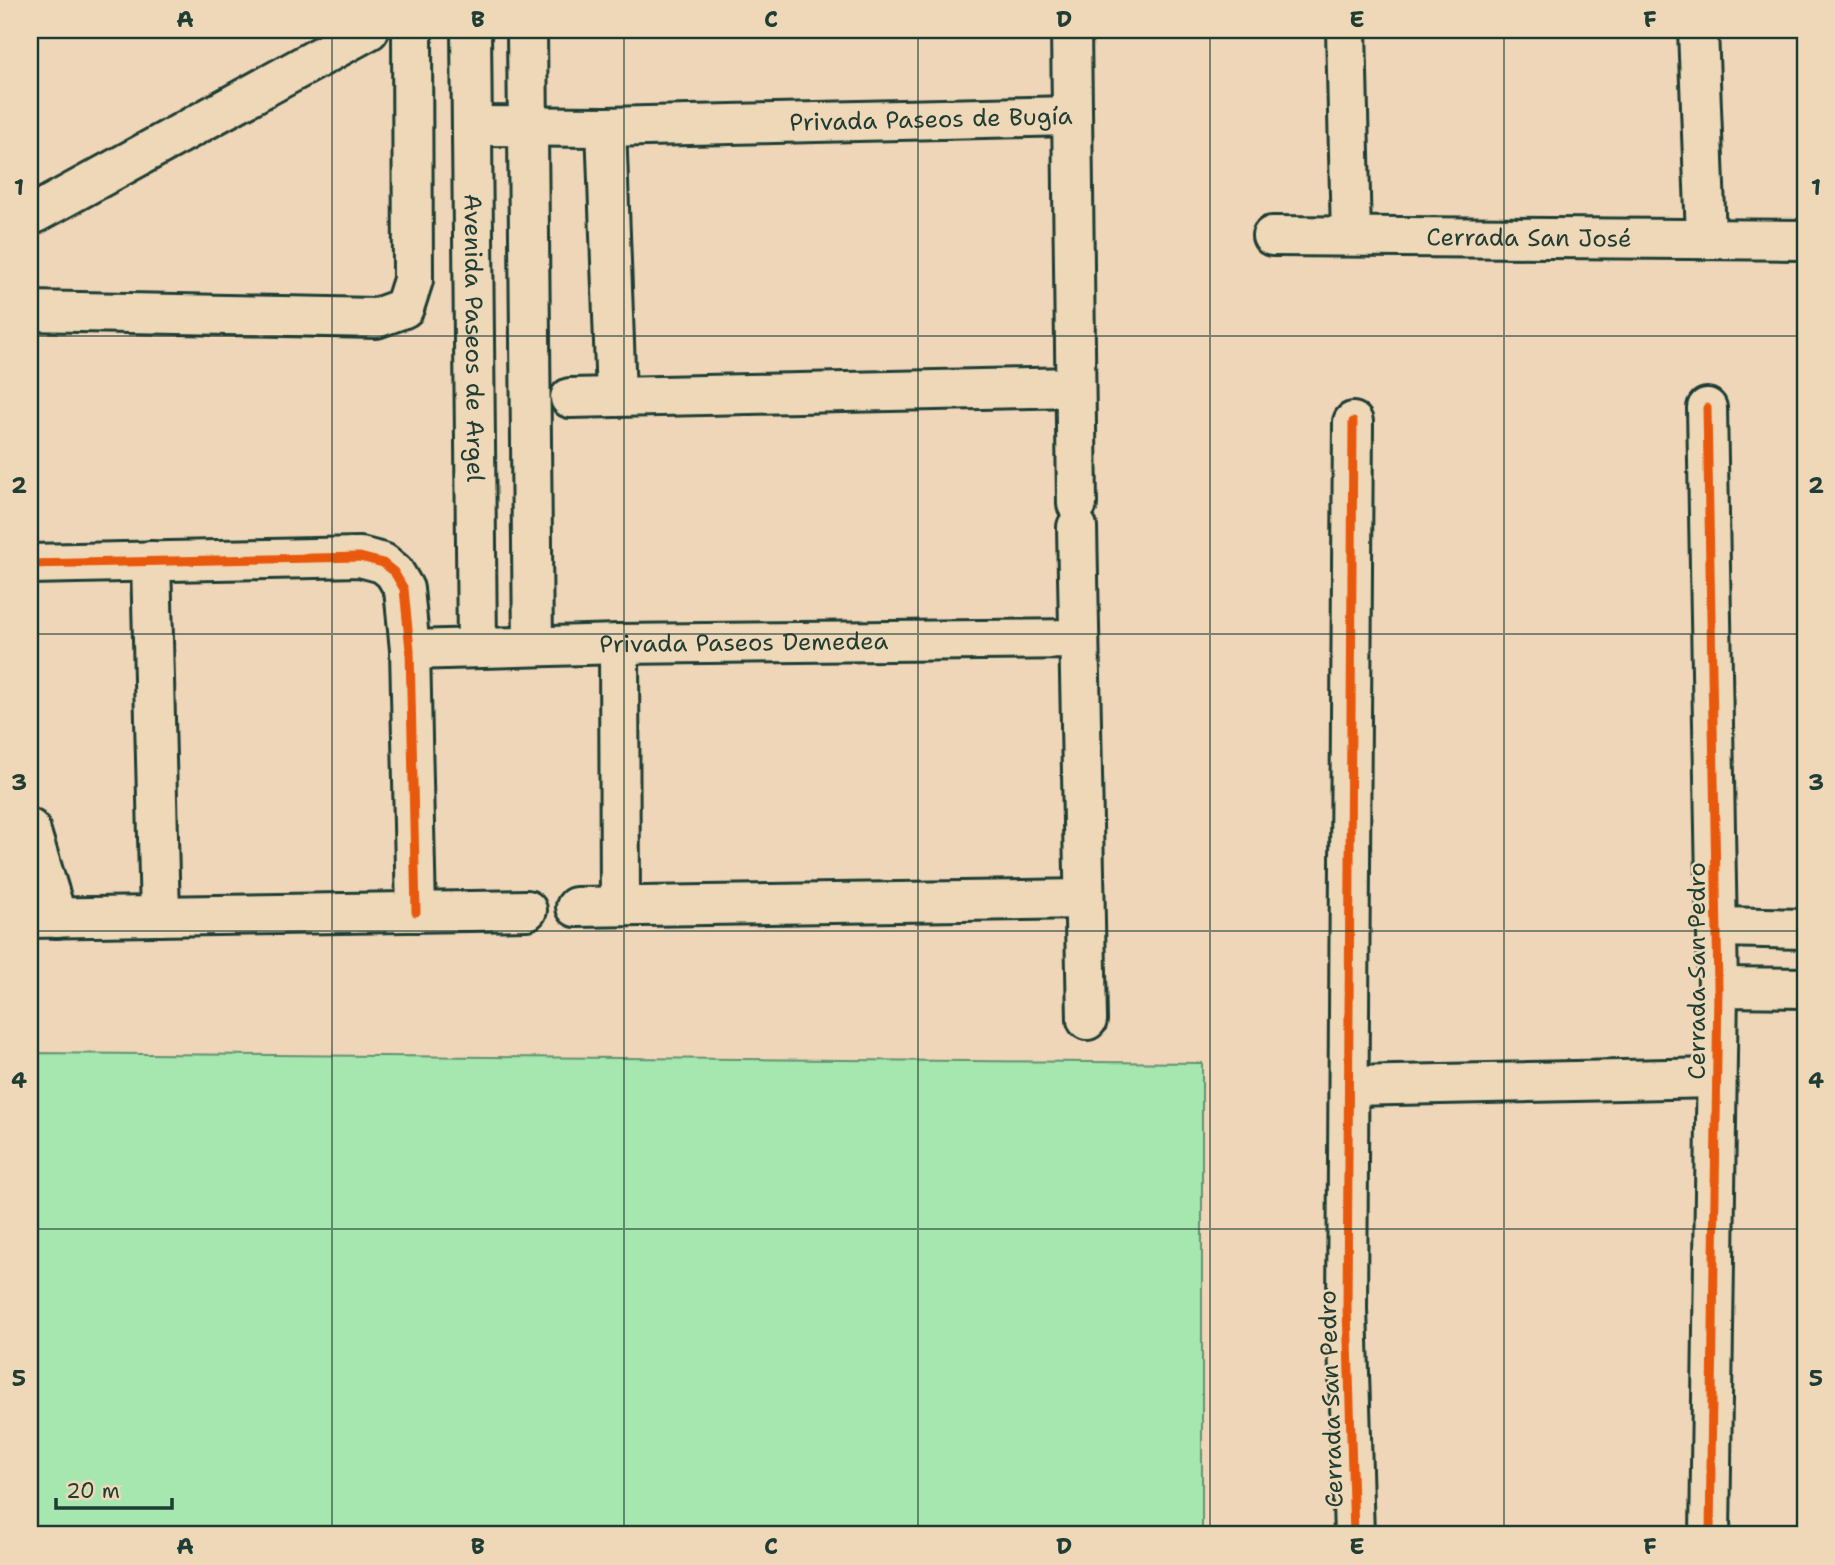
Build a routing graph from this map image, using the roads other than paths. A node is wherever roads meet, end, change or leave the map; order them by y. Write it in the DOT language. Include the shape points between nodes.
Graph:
graph roads {
  1 [pos="369,30"];
  2 [pos="412,30"];
  3 [pos="471,30"];
  4 [pos="527,30"];
  5 [pos="1071,30"];
  6 [pos="1346,30"];
  7 [pos="1698,30"];
  8 [pos="1072,116"];
  9 [pos="473,126"];
  10 [pos="529,127"];
  11 [pos="606,127"];
  12 [pos="30,216"];
  13 [pos="1272,236"];
  14 [pos="1351,236"];
  15 [pos="1706,237"];
  16 [pos="1805,240"];
  17 [pos="30,311"];
  18 [pos="1075,387"];
  19 [pos="617,396"];
  20 [pos="570,398"];
  21 [pos="1707,408"];
  22 [pos="1353,422"];
  23 [pos="150,561"];
  24 [pos="30,564"];
  25 [pos="1078,639"];
  26 [pos="619,644"];
  27 [pos="533,646"];
  28 [pos="477,648"];
  29 [pos="410,650"];
  30 [pos="30,829"];
  31 [pos="1084,899"];
  32 [pos="620,906"];
  33 [pos="576,907"];
  34 [pos="527,910"];
  35 [pos="416,912"];
  36 [pos="160,916"];
  37 [pos="43,918"];
  38 [pos="1717,927"];
  39 [pos="1805,929"];
  40 [pos="1718,986"];
  41 [pos="1805,988"];
  42 [pos="1087,1020"];
  43 [pos="1716,1078"];
  44 [pos="1349,1086"];
  45 [pos="1354,1535"];
  46 [pos="1710,1535"];
  1 -- 12 [label="street"];
  2 -- 17 [label="street" via="413,280 404,308 376,318"];
  3 -- 9 [label="street, Avenida Paseos de Argel"];
  4 -- 10 [label="street"];
  5 -- 8 [label="street"];
  6 -- 14 [label="street"];
  7 -- 15 [label="street"];
  8 -- 11 [label="street, Privada Paseos de Bugía"];
  8 -- 18 [label="street, Privada Paseos de Bugía"];
  9 -- 10 [label="street, Privada Paseos de Bugía"];
  9 -- 28 [label="street, Avenida Paseos de Argel"];
  10 -- 11 [label="street, Privada Paseos de Bugía"];
  10 -- 27 [label="street"];
  11 -- 19 [label="street"];
  13 -- 14 [label="street, Cerrada San José"];
  14 -- 15 [label="street, Cerrada San José"];
  15 -- 16 [label="street, Cerrada San José"];
  18 -- 19 [label="street"];
  18 -- 25 [label="street"];
  19 -- 20 [label="street"];
  21 -- 38 [label="street, Cerrada San Pedro"];
  22 -- 44 [label="street, Cerrada San Pedro"];
  23 -- 24 [label="street"];
  23 -- 29 [label="street" via="360,557 383,563 404,589"];
  23 -- 36 [label="street"];
  25 -- 26 [label="street, Privada Paseos Demedea"];
  25 -- 31 [label="street"];
  26 -- 27 [label="street, Privada Paseos Demedea"];
  26 -- 32 [label="street"];
  27 -- 28 [label="street, Privada Paseos Demedea"];
  28 -- 29 [label="street, Privada Paseos Demedea"];
  29 -- 35 [label="street"];
  30 -- 37 [label="street"];
  31 -- 32 [label="street"];
  31 -- 42 [label="street"];
  32 -- 33 [label="street"];
  34 -- 35 [label="street"];
  35 -- 36 [label="street"];
  36 -- 37 [label="street"];
  38 -- 39 [label="street, Cerrada San Pedro"];
  38 -- 40 [label="street, Cerrada San Pedro"];
  40 -- 41 [label="street, Cerrada San Pedro"];
  40 -- 43 [label="street, Cerrada San Pedro"];
  43 -- 44 [label="street, Cerrada San Pedro"];
  43 -- 46 [label="street, Cerrada San Pedro"];
  44 -- 45 [label="street, Cerrada San Pedro" via="1347,1308"];
}
